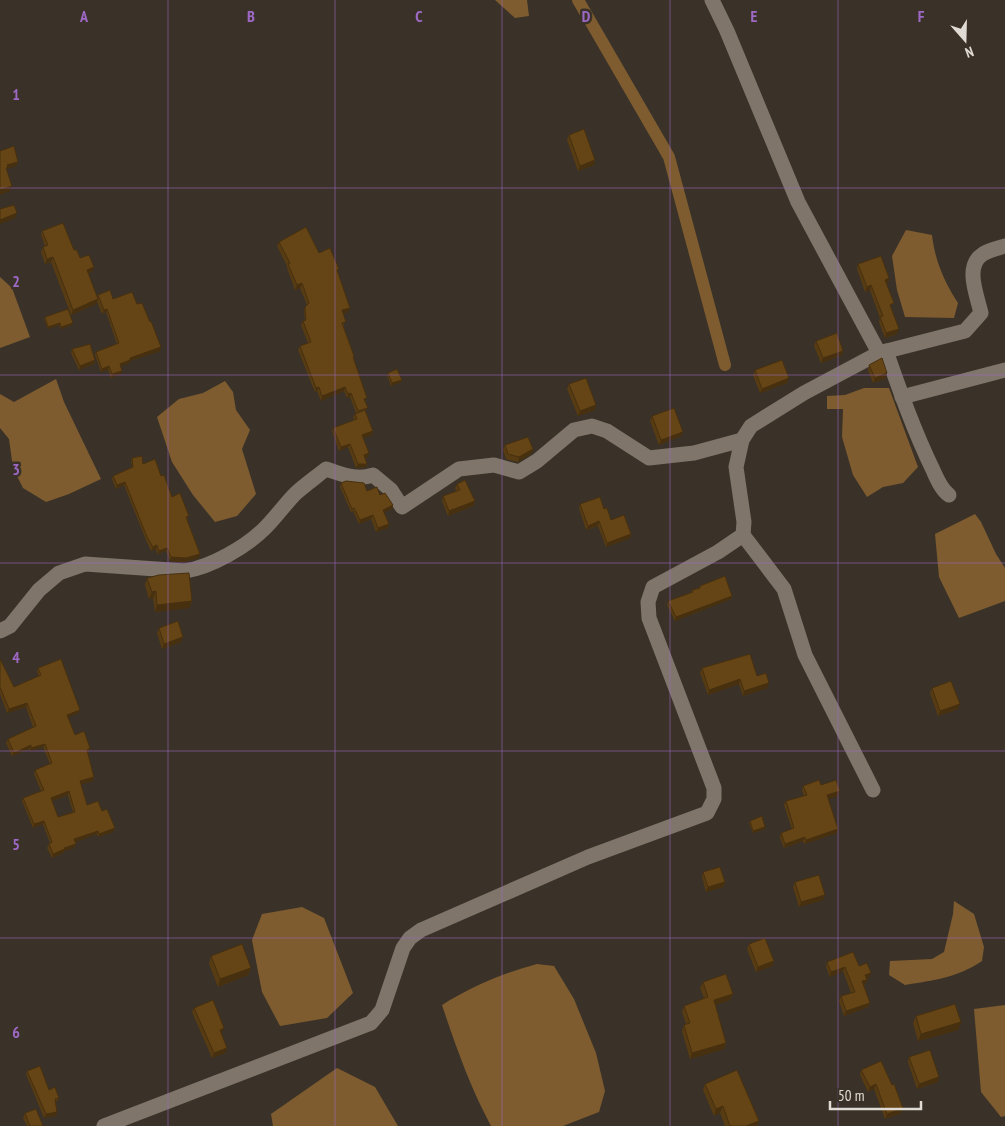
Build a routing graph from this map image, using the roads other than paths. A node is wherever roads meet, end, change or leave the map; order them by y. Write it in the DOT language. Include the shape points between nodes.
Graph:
graph roads {
  1 [pos="712,0"];
  2 [pos="1005,246"];
  3 [pos="883,352"];
  4 [pos="1005,370"];
  5 [pos="902,397"];
  6 [pos="742,440"];
  7 [pos="949,495"];
  8 [pos="743,535"];
  9 [pos="0,631"];
  10 [pos="873,790"];
  11 [pos="104,1126"];
  1 -- 3 [label="street" via="728,31 798,202"];
  2 -- 3 [label="street" via="984,253 974,261 972,272 981,313 966,331"];
  3 -- 5 [label="street"];
  3 -- 6 [label="street" via="804,393 759,421"];
  4 -- 5 [label="street"];
  5 -- 7 [label="street" via="927,457"];
  6 -- 8 [label="street" via="736,467"];
  6 -- 9 [label="street" via="694,453 649,458 607,431 592,426 574,430 519,472 494,465 459,469 402,507 391,490 373,475 365,478 348,476 326,469 296,493 246,544 195,570 85,564 58,573 39,590 10,626"];
  8 -- 10 [label="street" via="784,589 805,655"];
  8 -- 11 [label="street" via="653,587 648,602 649,618 714,788 714,799 707,813 588,857 421,930 403,948 382,1010 371,1023"];
}
